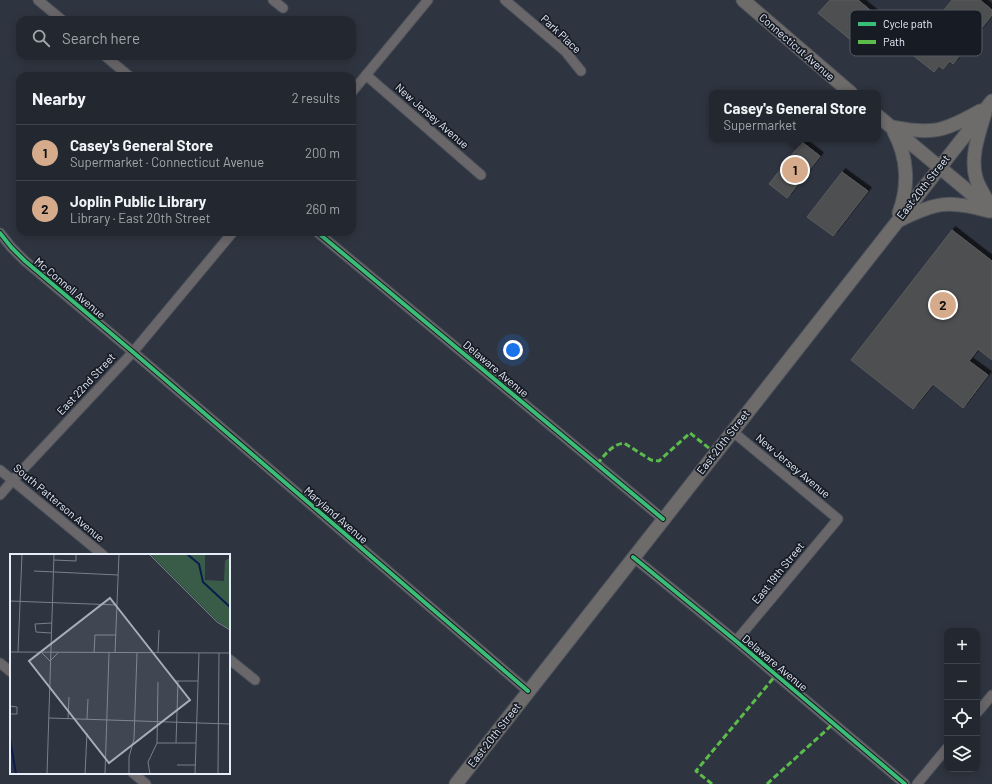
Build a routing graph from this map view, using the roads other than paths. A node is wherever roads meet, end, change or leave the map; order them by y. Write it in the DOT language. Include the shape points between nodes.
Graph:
graph roads {
  1 [pos="38,0"];
  2 [pos="273,0"];
  3 [pos="428,0"];
  4 [pos="505,0"];
  5 [pos="742,0"];
  6 [pos="283,8"];
  7 [pos="57,16"];
  8 [pos="110,60"];
  9 [pos="581,71"];
  10 [pos="124,72"];
  11 [pos="366,75"];
  12 [pos="356,87"];
  13 [pos="847,90"];
  14 [pos="989,104"];
  15 [pos="881,119"];
  16 [pos="891,127"];
  17 [pos="939,166"];
  18 [pos="481,175"];
  19 [pos="992,211"];
  20 [pos="897,221"];
  21 [pos="0,233"];
  22 [pos="230,236"];
  23 [pos="322,236"];
  24 [pos="133,352"];
  25 [pos="732,430"];
  26 [pos="0,470"];
  27 [pos="13,480"];
  28 [pos="0,495"];
  29 [pos="663,519"];
  30 [pos="838,519"];
  31 [pos="102,554"];
  32 [pos="633,557"];
  33 [pos="736,641"];
  34 [pos="230,660"];
  35 [pos="0,663"];
  36 [pos="10,671"];
  37 [pos="255,680"];
  38 [pos="528,691"];
  39 [pos="992,695"];
  40 [pos="980,709"];
  41 [pos="944,752"];
  42 [pos="133,774"];
  43 [pos="146,784"];
  44 [pos="456,784"];
  45 [pos="904,784"];
  46 [pos="917,784"];
  1 -- 7 [label="street"];
  2 -- 6 [label="street"];
  3 -- 11 [label="street"];
  4 -- 9 [label="street, Park Place" via="565,51"];
  5 -- 13 [label="main road, Connecticut Avenue"];
  8 -- 10 [label="street"];
  11 -- 12 [label="street"];
  11 -- 18 [label="street, New Jersey Avenue"];
  14 -- 16 [label="main road" via="957,125 942,130 921,131"];
  14 -- 17 [label="main road, East 20th Street"];
  14 -- 19 [label="main road" via="978,139 974,164 976,178"];
  15 -- 16 [label="main road"];
  16 -- 17 [label="main road"];
  16 -- 20 [label="main road" via="902,150 906,182 905,196"];
  17 -- 19 [label="main road"];
  17 -- 20 [label="main road, East 20th Street"];
  19 -- 20 [label="main road" via="963,205 939,204"];
  20 -- 25 [label="main road, East 20th Street"];
  21 -- 24 [label="street, Mc Connell Avenue" via="25,261"];
  22 -- 24 [label="street, East 22nd Street"];
  23 -- 29 [label="street, Delaware Avenue"];
  24 -- 27 [label="street, East 22nd Street"];
  24 -- 38 [label="street, Maryland Avenue"];
  25 -- 29 [label="main road, East 20th Street"];
  25 -- 30 [label="street, New Jersey Avenue"];
  26 -- 27 [label="street, South Patterson Avenue"];
  27 -- 28 [label="street, East 22nd Street"];
  27 -- 31 [label="street, South Patterson Avenue"];
  29 -- 32 [label="main road, East 20th Street"];
  30 -- 33 [label="street, East 19th Street"];
  32 -- 33 [label="street, Delaware Avenue"];
  32 -- 38 [label="main road, East 20th Street"];
  33 -- 45 [label="street, Delaware Avenue"];
  34 -- 37 [label="street"];
  35 -- 36 [label="street"];
  38 -- 44 [label="main road, East 20th Street"];
  39 -- 40 [label="street"];
  41 -- 46 [label="street"];
  42 -- 43 [label="street"];
}
